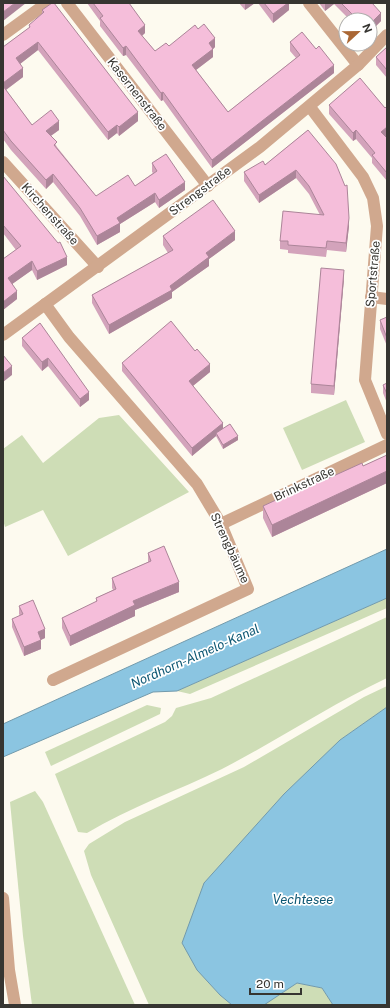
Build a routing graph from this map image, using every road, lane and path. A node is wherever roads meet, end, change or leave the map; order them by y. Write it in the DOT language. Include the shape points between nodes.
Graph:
graph roads {
  1 [pos="46,3"];
  2 [pos="67,3"];
  3 [pos="308,3"];
  4 [pos="3,35"];
  5 [pos="387,35"];
  6 [pos="358,65"];
  7 [pos="310,107"];
  8 [pos="3,162"];
  9 [pos="208,186"];
  10 [pos="98,266"];
  11 [pos="371,297"];
  12 [pos="387,299"];
  13 [pos="45,304"];
  14 [pos="3,335"];
  15 [pos="387,434"];
  16 [pos="387,445"];
  17 [pos="221,524"];
  18 [pos="53,680"];
  19 [pos="3,898"];
  20 [pos="4,914"];
  21 [pos="15,1005"];
  1 -- 4 [label="street"];
  2 -- 9 [label="street, Kasernenstraße"];
  3 -- 6 [label="street"];
  5 -- 6 [label="street, Strengstraße"];
  6 -- 7 [label="street, Strengstraße"];
  7 -- 9 [label="street, Strengstraße"];
  7 -- 11 [label="street, Sportstraße" via="363,177 373,198 377,226"];
  8 -- 10 [label="street, Kirchenstraße"];
  9 -- 10 [label="street, Strengstraße"];
  10 -- 13 [label="street, Strengstraße"];
  11 -- 12 [label="street"];
  11 -- 15 [label="street, Sportstraße" via="365,380"];
  13 -- 14 [label="street, Strengstraße"];
  13 -- 17 [label="street, Strengbäume" via="69,337 197,484"];
  16 -- 17 [label="street, Brinkstraße"];
  17 -- 18 [label="street, Strengbäume" via="248,589"];
  19 -- 20 [label="street"];
  20 -- 21 [label="street"];
}
